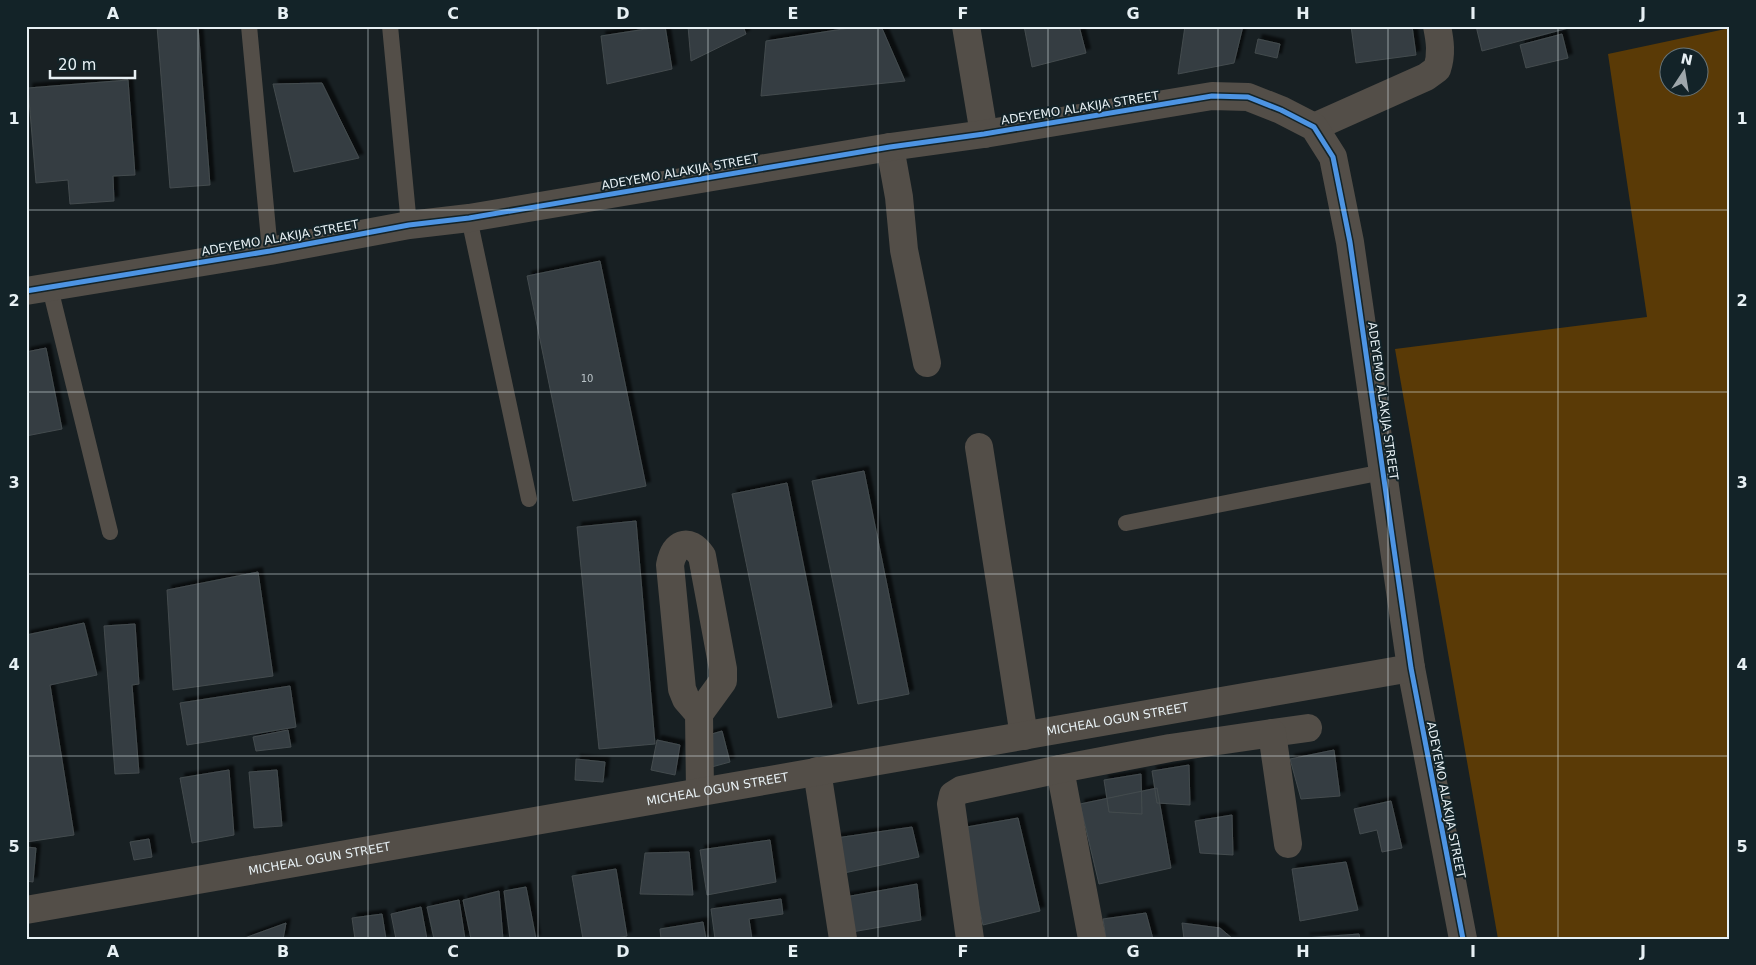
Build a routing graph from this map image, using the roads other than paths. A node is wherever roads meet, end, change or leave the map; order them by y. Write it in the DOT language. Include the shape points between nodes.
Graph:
graph roads {
  1 [pos="249,26"];
  2 [pos="390,26"];
  3 [pos="966,26"];
  4 [pos="1437,26"];
  5 [pos="1314,127"];
  6 [pos="984,134"];
  7 [pos="890,147"];
  8 [pos="469,218"];
  9 [pos="409,225"];
  10 [pos="270,251"];
  11 [pos="38,290"];
  12 [pos="927,364"];
  13 [pos="978,447"];
  14 [pos="1383,472"];
  15 [pos="528,499"];
  16 [pos="1126,523"];
  17 [pos="110,532"];
  18 [pos="1410,668"];
  19 [pos="1163,711"];
  20 [pos="699,714"];
  21 [pos="1308,728"];
  22 [pos="1272,733"];
  23 [pos="1024,736"];
  24 [pos="1170,748"];
  25 [pos="1060,769"];
  26 [pos="818,771"];
  27 [pos="700,791"];
  28 [pos="1288,844"];
  29 [pos="26,910"];
  30 [pos="843,939"];
  31 [pos="970,939"];
  32 [pos="1092,939"];
  33 [pos="1463,939"];
  1 -- 10 [label="lane"];
  2 -- 9 [label="lane"];
  3 -- 6 [label="street"];
  4 -- 5 [label="street" via="1440,51 1437,69 1426,78"];
  5 -- 6 [label="street, ADEYEMO ALAKIJA STREET" via="1248,97 1212,96"];
  5 -- 14 [label="street, ADEYEMO ALAKIJA STREET" via="1333,157 1350,242"];
  6 -- 7 [label="street, ADEYEMO ALAKIJA STREET"];
  7 -- 8 [label="street, ADEYEMO ALAKIJA STREET"];
  7 -- 12 [label="street" via="904,250"];
  8 -- 9 [label="street, ADEYEMO ALAKIJA STREET"];
  8 -- 15 [label="lane"];
  9 -- 10 [label="street, ADEYEMO ALAKIJA STREET"];
  10 -- 11 [label="street, ADEYEMO ALAKIJA STREET"];
  11 -- 17 [label="lane"];
  13 -- 23 [label="street"];
  14 -- 16 [label="lane"];
  14 -- 18 [label="street, ADEYEMO ALAKIJA STREET"];
  18 -- 19 [label="street, MICHEAL OGUN STREET"];
  18 -- 33 [label="street, ADEYEMO ALAKIJA STREET"];
  19 -- 23 [label="street, MICHEAL OGUN STREET"];
  19 -- 24 [label="street"];
  20 -- 20 [label="street" via="723,681 723,669 702,556 689,544 675,550 670,564 682,689"];
  20 -- 27 [label="street"];
  21 -- 22 [label="street"];
  22 -- 24 [label="street"];
  22 -- 28 [label="street"];
  23 -- 26 [label="street, MICHEAL OGUN STREET"];
  24 -- 25 [label="street"];
  25 -- 31 [label="street" via="960,790 953,795 952,819"];
  25 -- 32 [label="street"];
  26 -- 27 [label="street, MICHEAL OGUN STREET"];
  26 -- 30 [label="street"];
  27 -- 29 [label="street, MICHEAL OGUN STREET"];
}
